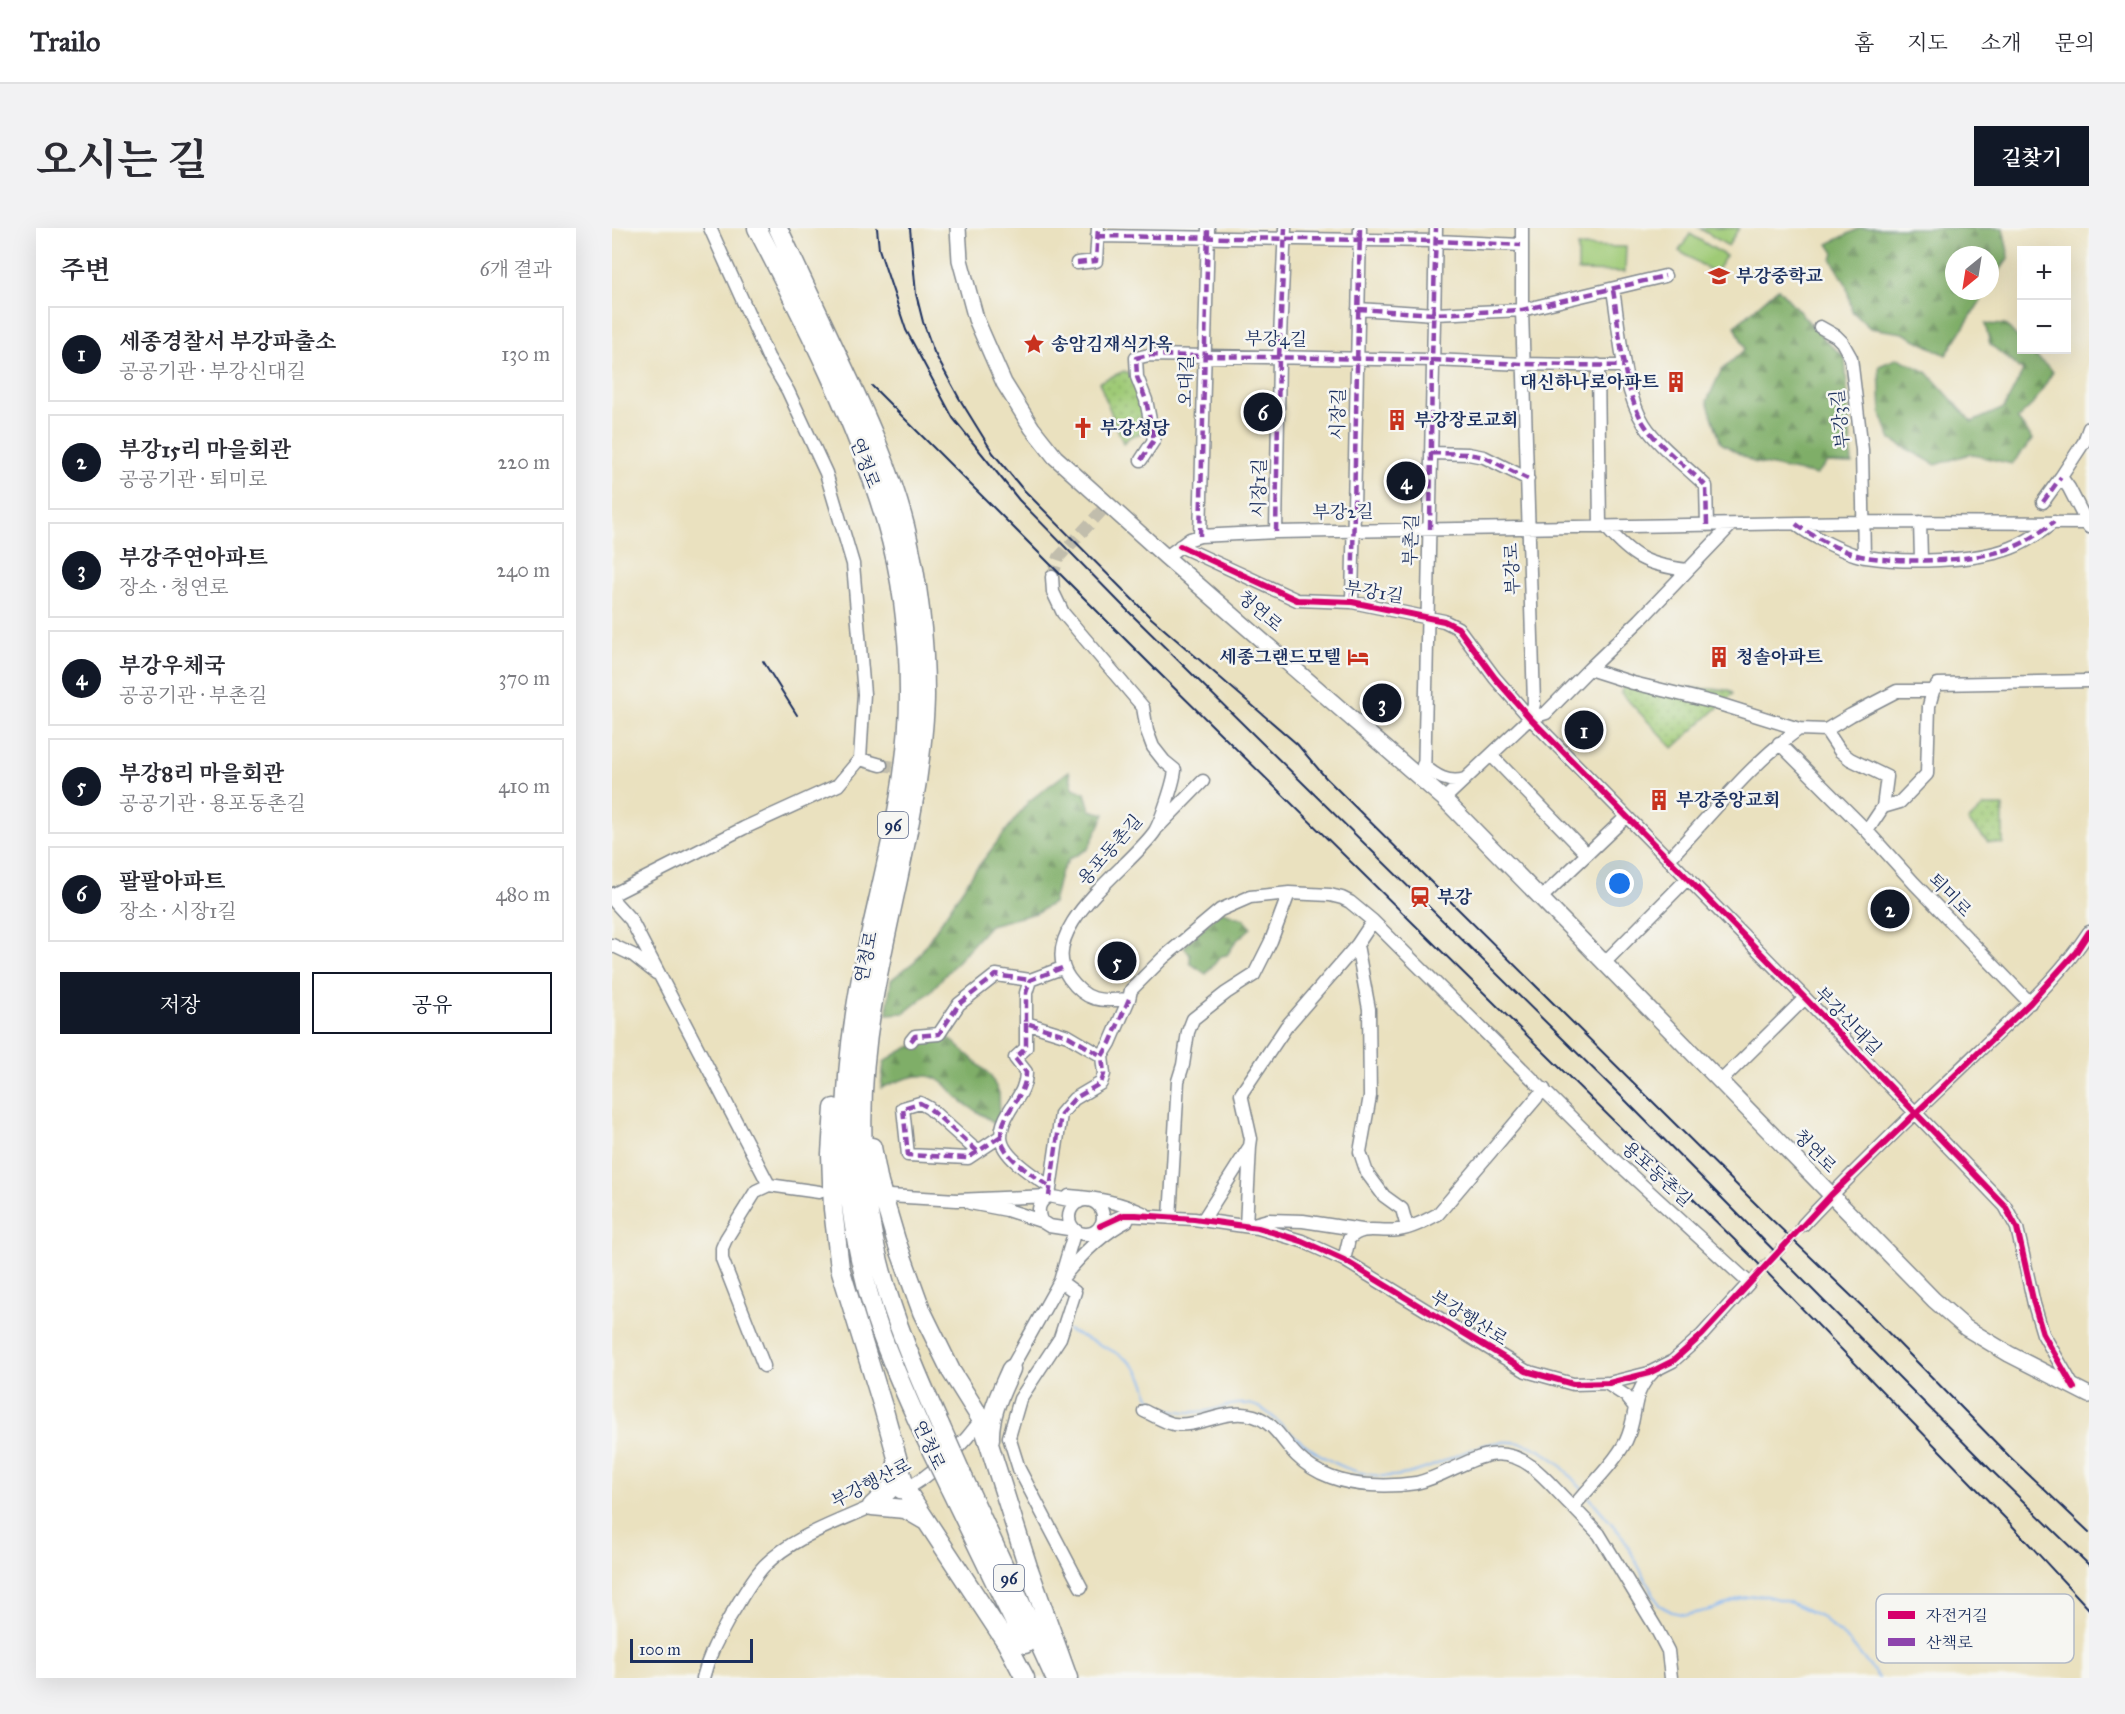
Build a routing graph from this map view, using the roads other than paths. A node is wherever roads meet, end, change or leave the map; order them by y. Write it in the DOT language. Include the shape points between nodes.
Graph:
graph roads {
  1 [pos="710,228"];
  2 [pos="757,228"];
  3 [pos="778,228"];
  4 [pos="958,228"];
  5 [pos="1360,228"];
  6 [pos="1436,228"];
  7 [pos="1521,228"];
  8 [pos="1097,232"];
  9 [pos="1207,232"];
  10 [pos="1285,233"];
  11 [pos="1359,241"];
  12 [pos="1436,241"];
  13 [pos="1521,245"];
  14 [pos="1077,263"];
  15 [pos="1665,276"];
  16 [pos="1613,290"];
  17 [pos="1358,309"];
  18 [pos="1522,310"];
  19 [pos="1435,314"];
  20 [pos="1820,327"];
  21 [pos="1205,355"];
  22 [pos="1279,358"];
  23 [pos="1358,358"];
  24 [pos="1432,360"];
  25 [pos="1524,364"];
  26 [pos="1598,365"];
  27 [pos="1624,366"];
  28 [pos="2089,428"];
  29 [pos="1431,453"];
  30 [pos="1141,460"];
  31 [pos="2061,477"];
  32 [pos="1528,479"];
  33 [pos="2043,502"];
  34 [pos="1864,522"];
  35 [pos="1920,522"];
  36 [pos="2054,522"];
  37 [pos="1796,524"];
  38 [pos="1707,525"];
  39 [pos="1731,525"];
  40 [pos="2088,525"];
  41 [pos="1603,527"];
  42 [pos="1528,528"];
  43 [pos="1430,529"];
  44 [pos="1353,530"];
  45 [pos="1276,532"];
  46 [pos="1200,536"];
  47 [pos="1180,546"];
  48 [pos="1166,557"];
  49 [pos="1864,557"];
  50 [pos="1921,560"];
  51 [pos="1688,570"];
  52 [pos="1052,577"];
  53 [pos="1352,602"];
  54 [pos="1427,617"];
  55 [pos="1589,669"];
  56 [pos="2089,681"];
  57 [pos="1933,691"];
  58 [pos="1530,718"];
  59 [pos="1799,729"];
  60 [pos="1826,730"];
  61 [pos="1779,743"];
  62 [pos="1491,755"];
  63 [pos="860,759"];
  64 [pos="881,765"];
  65 [pos="1423,765"];
  66 [pos="1465,779"];
  67 [pos="1203,781"];
  68 [pos="1424,782"];
  69 [pos="1444,798"];
  70 [pos="1883,807"];
  71 [pos="1626,817"];
  72 [pos="1155,830"];
  73 [pos="1867,831"];
  74 [pos="1587,854"];
  75 [pos="1669,859"];
  76 [pos="1688,878"];
  77 [pos="1289,893"];
  78 [pos="612,897"];
  79 [pos="1541,898"];
  80 [pos="1373,921"];
  81 [pos="2089,932"];
  82 [pos="612,945"];
  83 [pos="1357,945"];
  84 [pos="1604,963"];
  85 [pos="1062,968"];
  86 [pos="659,975"];
  87 [pos="1030,980"];
  88 [pos="1805,998"];
  89 [pos="1129,999"];
  90 [pos="2030,1003"];
  91 [pos="872,1008"];
  92 [pos="854,1013"];
  93 [pos="1026,1023"];
  94 [pos="911,1041"];
  95 [pos="1102,1056"];
  96 [pos="1720,1082"];
  97 [pos="1544,1089"];
  98 [pos="1916,1112"];
  99 [pos="1001,1136"];
  100 [pos="1250,1146"];
  101 [pos="977,1152"];
  102 [pos="769,1185"];
  103 [pos="1049,1191"];
  104 [pos="819,1192"];
  105 [pos="1832,1195"];
  106 [pos="889,1196"];
  107 [pos="957,1200"];
  108 [pos="1079,1202"];
  109 [pos="1097,1204"];
  110 [pos="1149,1215"];
  111 [pos="1170,1218"];
  112 [pos="1203,1220"];
  113 [pos="1041,1221"];
  114 [pos="1803,1225"];
  115 [pos="1246,1226"];
  116 [pos="1055,1227"];
  117 [pos="1407,1227"];
  118 [pos="1097,1229"];
  119 [pos="1075,1230"];
  120 [pos="1362,1230"];
  121 [pos="1344,1260"];
  122 [pos="1061,1277"];
  123 [pos="1749,1283"];
  124 [pos="764,1366"];
  125 [pos="1011,1369"];
  126 [pos="1654,1371"];
  127 [pos="959,1383"];
  128 [pos="1606,1383"];
  129 [pos="2074,1388"];
  130 [pos="2089,1395"];
  131 [pos="1634,1406"];
  132 [pos="1144,1411"];
  133 [pos="981,1419"];
  134 [pos="991,1453"];
  135 [pos="898,1459"];
  136 [pos="956,1483"];
  137 [pos="906,1490"];
  138 [pos="1574,1505"];
  139 [pos="872,1506"];
  140 [pos="926,1521"];
  141 [pos="1081,1587"];
  142 [pos="703,1678"];
  143 [pos="1025,1678"];
  144 [pos="1041,1678"];
  145 [pos="1055,1678"];
  146 [pos="1068,1678"];
  147 [pos="1671,1678"];
  1 -- 63 [label="street" via="768,357 817,452 847,546 864,694"];
  2 -- 92 [label="highway, 연청로 / 96" via="850,421 887,525 903,603 909,692 906,752"];
  3 -- 91 [label="highway, 연청로 / 96" via="867,418 904,525 916,584 925,695 921,753 908,838"];
  4 -- 48 [label="main road, 청연로" via="960,260 976,319 1004,383 1032,428 1055,457"];
  5 -- 11 [label="street, 시장길"];
  6 -- 12 [label="street, 부촌길"];
  7 -- 13 [label="street, 부강로"];
  8 -- 9 [label="street"];
  8 -- 14 [label="street" via="1096,261"];
  9 -- 10 [label="street"];
  9 -- 21 [label="street, 오대길"];
  10 -- 11 [label="street"];
  10 -- 22 [label="street, 시장1길"];
  11 -- 12 [label="street"];
  11 -- 17 [label="street, 시장길"];
  12 -- 13 [label="street"];
  12 -- 19 [label="street, 부촌길"];
  13 -- 18 [label="street, 부강로"];
  15 -- 16 [label="street"];
  16 -- 18 [label="street"];
  16 -- 27 [label="street"];
  17 -- 19 [label="street"];
  17 -- 23 [label="street, 시장길"];
  18 -- 19 [label="street"];
  18 -- 25 [label="street, 부강로"];
  19 -- 24 [label="street, 부촌길"];
  20 -- 34 [label="street, 부강3길" via="1842,342 1851,358 1862,450"];
  21 -- 22 [label="street, 부강4길"];
  21 -- 30 [label="street, 부강4길" via="1137,358 1137,377 1154,440"];
  21 -- 46 [label="street, 오대길"];
  22 -- 23 [label="street, 부강4길"];
  22 -- 45 [label="street, 시장1길"];
  23 -- 24 [label="street, 부강4길"];
  23 -- 44 [label="street, 시장길"];
  24 -- 25 [label="street, 부강4길"];
  24 -- 29 [label="street, 부촌길"];
  25 -- 26 [label="street"];
  25 -- 32 [label="street, 부강로"];
  26 -- 27 [label="street"];
  26 -- 41 [label="street"];
  27 -- 38 [label="street" via="1644,424 1706,486"];
  28 -- 31 [label="street"];
  29 -- 32 [label="street" via="1484,457"];
  29 -- 43 [label="street, 부촌길"];
  31 -- 33 [label="street"];
  31 -- 40 [label="street"];
  32 -- 42 [label="street, 부강로"];
  34 -- 35 [label="street"];
  34 -- 37 [label="street"];
  34 -- 49 [label="street, 부강3길"];
  35 -- 36 [label="street"];
  35 -- 50 [label="street"];
  36 -- 40 [label="street"];
  36 -- 50 [label="street" via="2013,548 1991,555"];
  37 -- 39 [label="street"];
  37 -- 49 [label="street" via="1807,534"];
  38 -- 39 [label="street"];
  38 -- 41 [label="street"];
  39 -- 51 [label="street"];
  41 -- 42 [label="street"];
  41 -- 51 [label="street" via="1628,551 1644,560"];
  42 -- 43 [label="street, 부강2길"];
  42 -- 58 [label="street, 부강로" via="1534,704"];
  43 -- 44 [label="street, 부강2길"];
  43 -- 54 [label="street, 부촌길"];
  44 -- 45 [label="street, 부강2길"];
  44 -- 53 [label="street, 시장길"];
  45 -- 46 [label="street, 부강2길"];
  46 -- 47 [label="street, 부강2길"];
  47 -- 48 [label="street, 부강2길"];
  47 -- 53 [label="street, 부강1길" via="1298,600"];
  48 -- 68 [label="main road, 청연로"];
  49 -- 50 [label="street"];
  51 -- 55 [label="street"];
  52 -- 72 [label="street, 용포동촌길" via="1053,592 1063,613 1143,707 1154,747 1175,770"];
  53 -- 54 [label="street, 부강1길"];
  54 -- 58 [label="street, 부강1길" via="1458,628"];
  54 -- 65 [label="street, 부촌길"];
  55 -- 58 [label="street" via="1546,713"];
  55 -- 59 [label="street"];
  56 -- 57 [label="street" via="1938,684"];
  57 -- 60 [label="street" via="1897,691"];
  57 -- 70 [label="street" via="1927,774 1899,802"];
  58 -- 62 [label="street"];
  58 -- 71 [label="street, 부강신대길"];
  59 -- 60 [label="street"];
  59 -- 61 [label="street"];
  60 -- 70 [label="street" via="1845,755 1887,777"];
  61 -- 73 [label="street"];
  61 -- 75 [label="street"];
  62 -- 66 [label="street"];
  62 -- 74 [label="street"];
  63 -- 64 [label="street"];
  63 -- 78 [label="street" via="838,785 744,828"];
  65 -- 66 [label="street" via="1444,779"];
  65 -- 68 [label="street, 부촌길"];
  66 -- 69 [label="street"];
  67 -- 72 [label="street"];
  68 -- 69 [label="main road, 청연로"];
  69 -- 79 [label="main road, 청연로"];
  70 -- 73 [label="street"];
  71 -- 74 [label="street"];
  71 -- 75 [label="street, 부강신대길"];
  72 -- 85 [label="street, 용포동촌길" via="1072,922 1063,941"];
  73 -- 90 [label="street, 퇴미로"];
  74 -- 79 [label="street"];
  75 -- 76 [label="street, 부강신대길"];
  76 -- 84 [label="street"];
  76 -- 88 [label="street, 부강신대길"];
  77 -- 80 [label="street, 용포동촌길" via="1342,898"];
  77 -- 89 [label="street, 용포동촌길" via="1251,897 1220,909 1163,958 1131,990"];
  77 -- 111 [label="street" via="1254,975 1193,1019 1188,1032 1178,1081"];
  78 -- 86 [label="street" via="631,920"];
  79 -- 84 [label="main road, 청연로"];
  80 -- 83 [label="street"];
  80 -- 97 [label="street, 용포동촌길"];
  81 -- 90 [label="street"];
  82 -- 86 [label="street"];
  83 -- 100 [label="street" via="1286,1027 1241,1094"];
  83 -- 117 [label="street" via="1369,1009 1370,1096 1360,1152 1367,1173 1384,1196 1401,1209"];
  84 -- 96 [label="main road, 청연로"];
  85 -- 87 [label="street"];
  85 -- 89 [label="street" via="1087,997"];
  86 -- 102 [label="street"];
  87 -- 93 [label="street"];
  87 -- 94 [label="street" via="996,975 959,1004 939,1034 915,1036"];
  88 -- 96 [label="street"];
  88 -- 98 [label="street, 부강신대길"];
  89 -- 95 [label="street, 용포동촌길"];
  90 -- 98 [label="street"];
  91 -- 127 [label="highway" via="872,1145 879,1183 922,1312"];
  91 -- 136 [label="highway, 연청로 / 96, bridge" via="863,1109 869,1216 894,1313 940,1425"];
  92 -- 135 [label="highway" via="836,1093 831,1154 833,1209 840,1268"];
  92 -- 136 [label="highway, 연청로 / 96, bridge" via="845,1159 861,1264 900,1382 924,1435"];
  93 -- 95 [label="street" via="1068,1036"];
  93 -- 99 [label="street" via="1026,1048 1015,1058 1026,1072 1023,1091 1003,1124"];
  95 -- 103 [label="street, 용포동촌길" via="1101,1083 1074,1099 1062,1114"];
  96 -- 105 [label="main road, 청연로"];
  97 -- 117 [label="street" via="1450,1202 1438,1214"];
  97 -- 123 [label="street, 용포동촌길" via="1608,1154"];
  98 -- 105 [label="street"];
  98 -- 129 [label="street, 부강신대길" via="2005,1206 2018,1228 2043,1334"];
  99 -- 101 [label="street"];
  99 -- 103 [label="street" via="1002,1144 1017,1162"];
  100 -- 112 [label="street"];
  100 -- 115 [label="street"];
  101 -- 101 [label="street" via="968,1158 908,1155 903,1108 920,1103 929,1108"];
  102 -- 104 [label="street"];
  102 -- 124 [label="street" via="756,1191 722,1248 722,1258"];
  103 -- 107 [label="street"];
  103 -- 108 [label="street"];
  103 -- 110 [label="street" via="1125,1204"];
  103 -- 113 [label="street" via="1039,1206"];
  105 -- 114 [label="street"];
  105 -- 129 [label="main road, 청연로" via="1966,1328"];
  106 -- 107 [label="street"];
  107 -- 113 [label="street"];
  108 -- 109 [label="street"];
  108 -- 119 [label="street, 부강행산로" via="1070,1212"];
  109 -- 110 [label="street"];
  109 -- 118 [label="street" via="1102,1212"];
  110 -- 111 [label="street, 부강행산로"];
  110 -- 118 [label="street" via="1124,1215"];
  110 -- 122 [label="street" via="1114,1228"];
  111 -- 112 [label="street, 부강행산로"];
  112 -- 115 [label="street, 부강행산로"];
  113 -- 116 [label="street"];
  115 -- 120 [label="street" via="1268,1220 1303,1221"];
  115 -- 121 [label="street, 부강행산로" via="1302,1241"];
  116 -- 119 [label="street"];
  116 -- 122 [label="street, 부강행산로" via="1064,1232 1067,1242"];
  117 -- 120 [label="street" via="1398,1231"];
  118 -- 119 [label="street" via="1084,1234"];
  118 -- 122 [label="street"];
  119 -- 122 [label="street, 부강행산로"];
  120 -- 121 [label="street" via="1348,1239"];
  121 -- 128 [label="street, 부강행산로" via="1526,1371 1573,1384"];
  122 -- 125 [label="street, 부강행산로"];
  122 -- 141 [label="street" via="1075,1292 1060,1338 1020,1399 1009,1437 1019,1469"];
  123 -- 126 [label="street, 부강행산로" via="1695,1342"];
  125 -- 127 [label="highway" via="987,1394 969,1393"];
  125 -- 133 [label="street, 부강행산로"];
  125 -- 134 [label="highway" via="995,1407 990,1429"];
  126 -- 128 [label="street, 부강행산로"];
  126 -- 131 [label="street" via="1642,1383"];
  127 -- 133 [label="highway"];
  128 -- 131 [label="street"];
  129 -- 130 [label="main road, 청연로"];
  131 -- 138 [label="street" via="1634,1422 1622,1446"];
  132 -- 138 [label="street" via="1173,1424 1225,1414 1254,1416 1272,1426 1298,1457 1327,1477 1370,1485 1416,1483 1496,1453 1511,1455 1531,1466"];
  133 -- 134 [label="highway"];
  133 -- 137 [label="street, 부강행산로" via="956,1448"];
  134 -- 146 [label="highway"];
  135 -- 137 [label="highway"];
  135 -- 139 [label="highway" via="893,1486"];
  136 -- 144 [label="highway, 연청로 / 96"];
  136 -- 145 [label="highway, 연청로 / 96"];
  137 -- 139 [label="street, 부강행산로"];
  137 -- 140 [label="highway"];
  138 -- 147 [label="street" via="1599,1534 1656,1628 1668,1651"];
  139 -- 140 [label="highway" via="905,1509"];
  139 -- 142 [label="street, 부강행산로" via="798,1541 765,1565 710,1653"];
  140 -- 143 [label="highway" via="1006,1642"];
}
